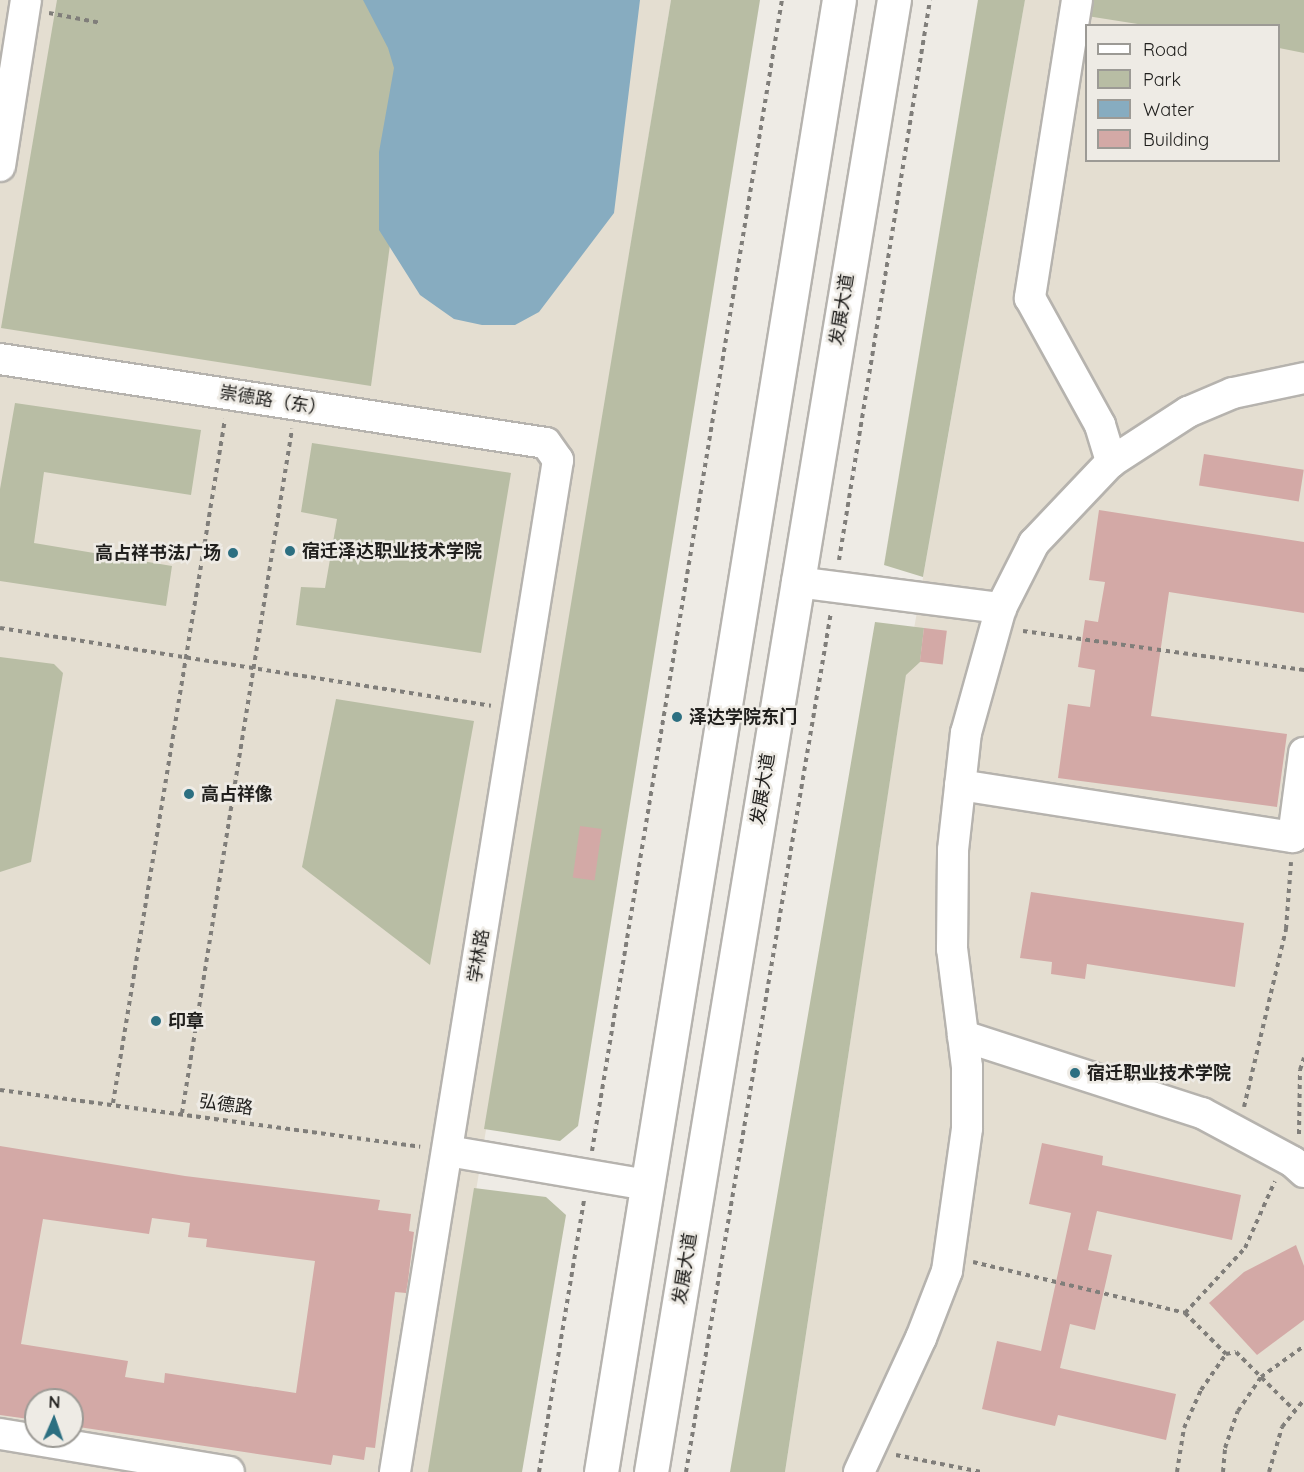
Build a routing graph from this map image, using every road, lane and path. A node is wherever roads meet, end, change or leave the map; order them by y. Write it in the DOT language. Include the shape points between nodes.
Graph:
graph roads {
  1 [pos="782,0"];
  2 [pos="839,0"];
  3 [pos="894,0"];
  4 [pos="930,0"];
  5 [pos="1077,0"];
  6 [pos="25,4"];
  7 [pos="101,23"];
  8 [pos="0,166"];
  9 [pos="0,359"];
  10 [pos="1304,378"];
  11 [pos="229,394"];
  12 [pos="296,405"];
  13 [pos="546,442"];
  14 [pos="1112,462"];
  15 [pos="797,582"];
  16 [pos="835,587"];
  17 [pos="998,618"];
  18 [pos="0,628"];
  19 [pos="185,657"];
  20 [pos="254,668"];
  21 [pos="1304,670"];
  22 [pos="518,710"];
  23 [pos="1304,753"];
  24 [pos="960,785"];
  25 [pos="1293,837"];
  26 [pos="963,1036"];
  27 [pos="1304,1058"];
  28 [pos="0,1090"];
  29 [pos="113,1103"];
  30 [pos="182,1113"];
  31 [pos="1237,1132"];
  32 [pos="448,1151"];
  33 [pos="1296,1166"];
  34 [pos="588,1175"];
  35 [pos="647,1185"];
  36 [pos="949,1256"];
  37 [pos="1185,1313"];
  38 [pos="1304,1346"];
  39 [pos="1226,1354"];
  40 [pos="1261,1377"];
  41 [pos="1304,1400"];
  42 [pos="1295,1411"];
  43 [pos="0,1434"];
  44 [pos="864,1461"];
  45 [pos="109,1462"];
  46 [pos="966,1470"];
  47 [pos="229,1472"];
  48 [pos="395,1472"];
  49 [pos="538,1472"];
  50 [pos="601,1472"];
  51 [pos="651,1472"];
  52 [pos="686,1472"];
  53 [pos="981,1472"];
  54 [pos="1177,1472"];
  55 [pos="1224,1472"];
  56 [pos="1269,1472"];
  1 -- 34 [label="path"];
  2 -- 35 [label="main road"];
  3 -- 15 [label="main road, 发展大道"];
  4 -- 16 [label="path"];
  5 -- 14 [label="lane" via="1030,298 1100,425"];
  6 -- 7 [label="path"];
  6 -- 8 [label="lane"];
  9 -- 11 [label="lane, 崇德路（东）"];
  10 -- 14 [label="lane" via="1233,393 1188,412"];
  11 -- 12 [label="lane, 崇德路（东）"];
  11 -- 19 [label="path"];
  12 -- 13 [label="lane, 崇德路（东）"];
  12 -- 20 [label="path"];
  13 -- 22 [label="lane, 学林路" via="558,460"];
  14 -- 17 [label="lane" via="1034,543"];
  15 -- 16 [label="lane"];
  15 -- 51 [label="main road, 发展大道"];
  16 -- 17 [label="lane"];
  16 -- 52 [label="path"];
  17 -- 21 [label="path"];
  17 -- 24 [label="lane" via="966,733"];
  18 -- 19 [label="path"];
  19 -- 20 [label="path"];
  19 -- 29 [label="path"];
  20 -- 22 [label="path"];
  20 -- 30 [label="path"];
  22 -- 32 [label="lane, 学林路"];
  23 -- 25 [label="lane"];
  24 -- 25 [label="lane"];
  24 -- 26 [label="lane" via="953,850 952,949"];
  25 -- 31 [label="path" via="1286,928"];
  26 -- 31 [label="lane" via="1202,1113"];
  26 -- 36 [label="lane" via="967,1128"];
  27 -- 33 [label="path" via="1300,1070"];
  28 -- 29 [label="path, 弘德路"];
  29 -- 30 [label="path, 弘德路"];
  30 -- 32 [label="path, 弘德路"];
  31 -- 33 [label="lane"];
  32 -- 34 [label="lane"];
  32 -- 48 [label="lane, 学林路"];
  33 -- 37 [label="path" via="1245,1248"];
  34 -- 35 [label="lane"];
  34 -- 49 [label="path"];
  35 -- 50 [label="main road"];
  36 -- 37 [label="path"];
  36 -- 44 [label="lane" via="921,1338"];
  37 -- 39 [label="path"];
  38 -- 40 [label="path"];
  39 -- 40 [label="path" via="1236,1352"];
  39 -- 54 [label="path" via="1201,1390 1184,1428"];
  40 -- 42 [label="path"];
  40 -- 55 [label="path" via="1238,1411 1225,1448"];
  41 -- 42 [label="path"];
  42 -- 56 [label="path" via="1282,1427"];
  43 -- 45 [label="lane"];
  44 -- 46 [label="path"];
  45 -- 47 [label="lane"];
  46 -- 53 [label="path"];
}
